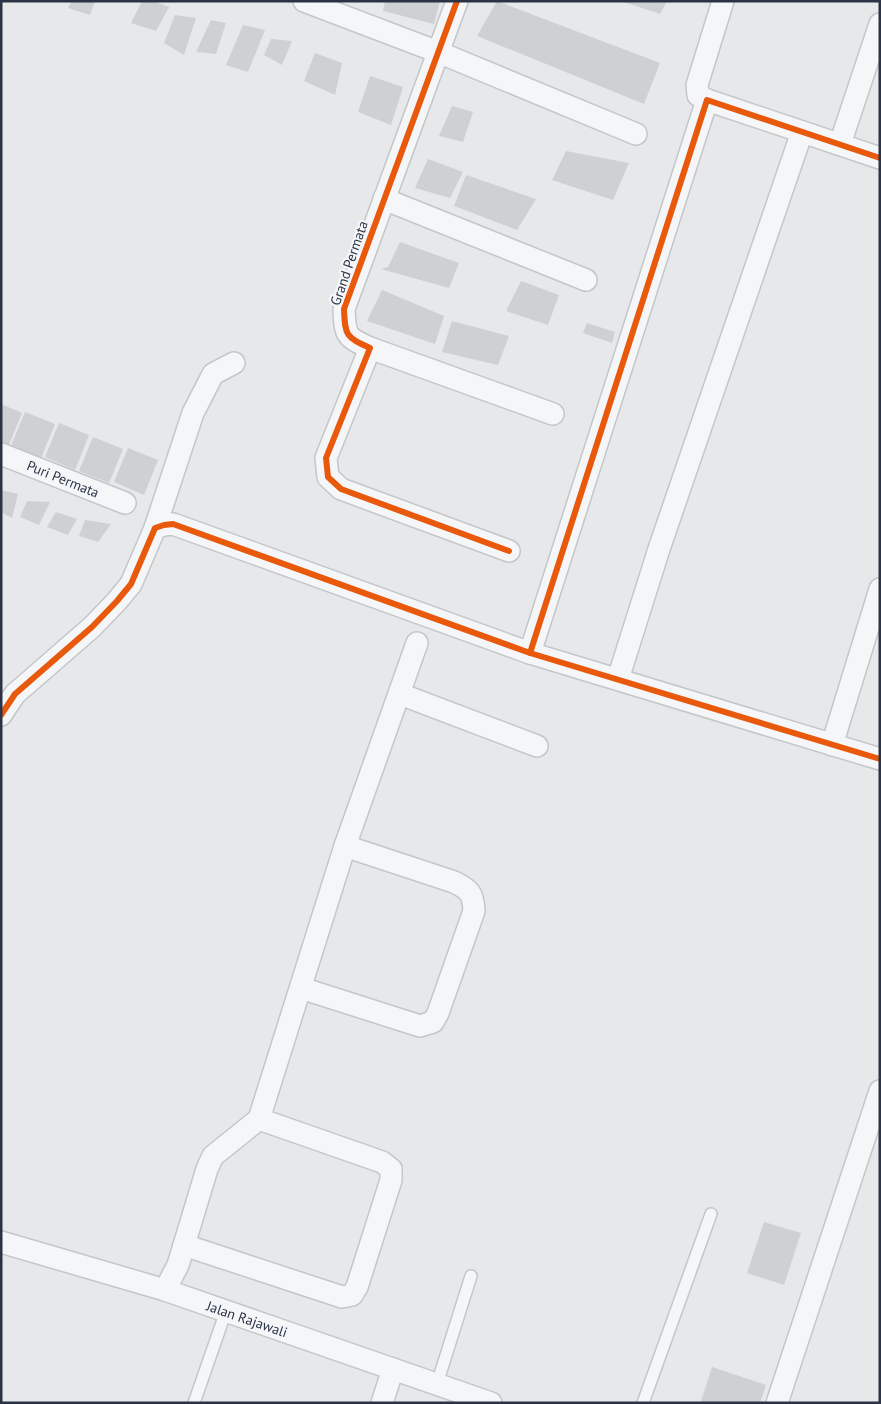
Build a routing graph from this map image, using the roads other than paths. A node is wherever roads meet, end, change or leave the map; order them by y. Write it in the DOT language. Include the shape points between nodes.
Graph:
graph roads {
  1 [pos="304,1"];
  2 [pos="457,1"];
  3 [pos="723,1"];
  4 [pos="880,24"];
  5 [pos="438,52"];
  6 [pos="707,100"];
  7 [pos="802,132"];
  8 [pos="636,134"];
  9 [pos="840,144"];
  10 [pos="880,158"];
  11 [pos="384,198"];
  12 [pos="586,280"];
  13 [pos="370,348"];
  14 [pos="234,363"];
  15 [pos="553,414"];
  16 [pos="1,454"];
  17 [pos="126,503"];
  18 [pos="155,528"];
  19 [pos="509,551"];
  20 [pos="880,589"];
  21 [pos="417,643"];
  22 [pos="530,653"];
  23 [pos="618,679"];
  24 [pos="400,694"];
  25 [pos="1,715"];
  26 [pos="832,745"];
  27 [pos="537,746"];
  28 [pos="880,759"];
  29 [pos="345,846"];
  30 [pos="301,988"];
  31 [pos="880,1091"];
  32 [pos="259,1120"];
  33 [pos="711,1214"];
  34 [pos="1,1242"];
  35 [pos="184,1245"];
  36 [pos="471,1276"];
  37 [pos="165,1290"];
  38 [pos="226,1311"];
  39 [pos="393,1369"];
  40 [pos="437,1384"];
  41 [pos="194,1403"];
  42 [pos="382,1403"];
  43 [pos="491,1403"];
  44 [pos="643,1403"];
  45 [pos="778,1403"];
  1 -- 5 [label="street"];
  2 -- 5 [label="street, Grand Permata"];
  3 -- 6 [label="street" via="697,85 698,95"];
  4 -- 9 [label="street"];
  5 -- 8 [label="street"];
  5 -- 11 [label="street, Grand Permata"];
  6 -- 7 [label="street"];
  6 -- 22 [label="street"];
  7 -- 9 [label="street"];
  7 -- 23 [label="street" via="662,540"];
  9 -- 10 [label="street"];
  11 -- 12 [label="street"];
  11 -- 13 [label="street, Grand Permata" via="344,309 344,328 350,339"];
  13 -- 15 [label="street, Grand Permata"];
  13 -- 19 [label="street" via="326,458 328,477 341,489"];
  14 -- 18 [label="street" via="213,374 193,413"];
  16 -- 17 [label="street, Puri Permata"];
  18 -- 22 [label="street" via="173,524"];
  18 -- 25 [label="street" via="130,584 117,601 16,694"];
  20 -- 26 [label="street"];
  21 -- 24 [label="street"];
  22 -- 23 [label="street"];
  23 -- 26 [label="street"];
  24 -- 27 [label="street"];
  24 -- 29 [label="street"];
  26 -- 28 [label="street"];
  29 -- 30 [label="street"];
  29 -- 30 [label="street" via="466,888 474,897 474,911 433,1022 420,1026"];
  30 -- 32 [label="street"];
  31 -- 45 [label="street"];
  32 -- 35 [label="street" via="213,1156"];
  32 -- 35 [label="street" via="382,1162 392,1169 357,1287 352,1295 342,1297"];
  33 -- 44 [label="lane"];
  34 -- 37 [label="street, Jalan Rajawali"];
  35 -- 37 [label="street"];
  36 -- 40 [label="lane"];
  37 -- 38 [label="street, Jalan Rajawali"];
  38 -- 39 [label="street, Jalan Rajawali"];
  38 -- 41 [label="lane"];
  39 -- 40 [label="street, Jalan Rajawali"];
  39 -- 42 [label="street"];
  40 -- 43 [label="street, Jalan Rajawali"];
}
